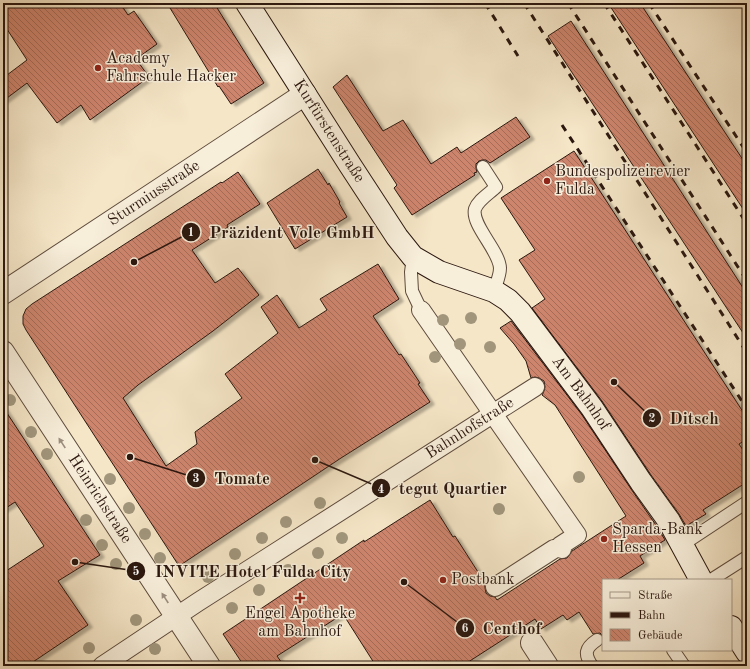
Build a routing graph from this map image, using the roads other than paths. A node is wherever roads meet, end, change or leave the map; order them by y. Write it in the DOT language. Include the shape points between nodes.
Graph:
graph roads {
  1 [pos="247,3"];
  2 [pos="305,94"];
  3 [pos="483,167"];
  4 [pos="413,257"];
  5 [pos="494,291"];
  6 [pos="3,293"];
  7 [pos="422,310"];
  8 [pos="3,352"];
  9 [pos="535,387"];
  10 [pos="492,414"];
  11 [pos="747,502"];
  12 [pos="682,545"];
  13 [pos="747,557"];
  14 [pos="700,579"];
  15 [pos="495,587"];
  16 [pos="176,616"];
  17 [pos="732,629"];
  18 [pos="597,640"];
  19 [pos="532,643"];
  20 [pos="674,651"];
  21 [pos="747,652"];
  22 [pos="102,666"];
  23 [pos="209,666"];
  24 [pos="547,666"];
  25 [pos="592,666"];
  26 [pos="684,666"];
  1 -- 2 [label="main road, Kurfürstenstraße"];
  2 -- 4 [label="main road, Kurfürstenstraße" via="397,237"];
  2 -- 6 [label="main road, Sturmiusstraße"];
  3 -- 5 [label="lane" via="496,187 478,204 475,213 500,267"];
  4 -- 5 [label="main road, Am Bahnhof" via="439,272"];
  4 -- 7 [label="lane" via="412,291"];
  5 -- 12 [label="main road, Am Bahnhof" via="520,312 592,408 670,521"];
  7 -- 10 [label="street"];
  16 -- 8 [label="main road, Heinrichstraße, one-way"];
  9 -- 10 [label="street, Bahnhofstraße"];
  10 -- 15 [label="street" via="577,535 562,547"];
  10 -- 16 [label="street, Bahnhofstraße"];
  11 -- 12 [label="lane"];
  12 -- 14 [label="main road, Am Bahnhof"];
  13 -- 14 [label="lane"];
  16 -- 22 [label="street, Bahnhofstraße"];
  16 -- 23 [label="main road, Heinrichstraße"];
  17 -- 21 [label="main road"];
  18 -- 25 [label="lane" via="590,644 587,652 587,658"];
  19 -- 24 [label="main road"];
  20 -- 26 [label="lane"];
}
